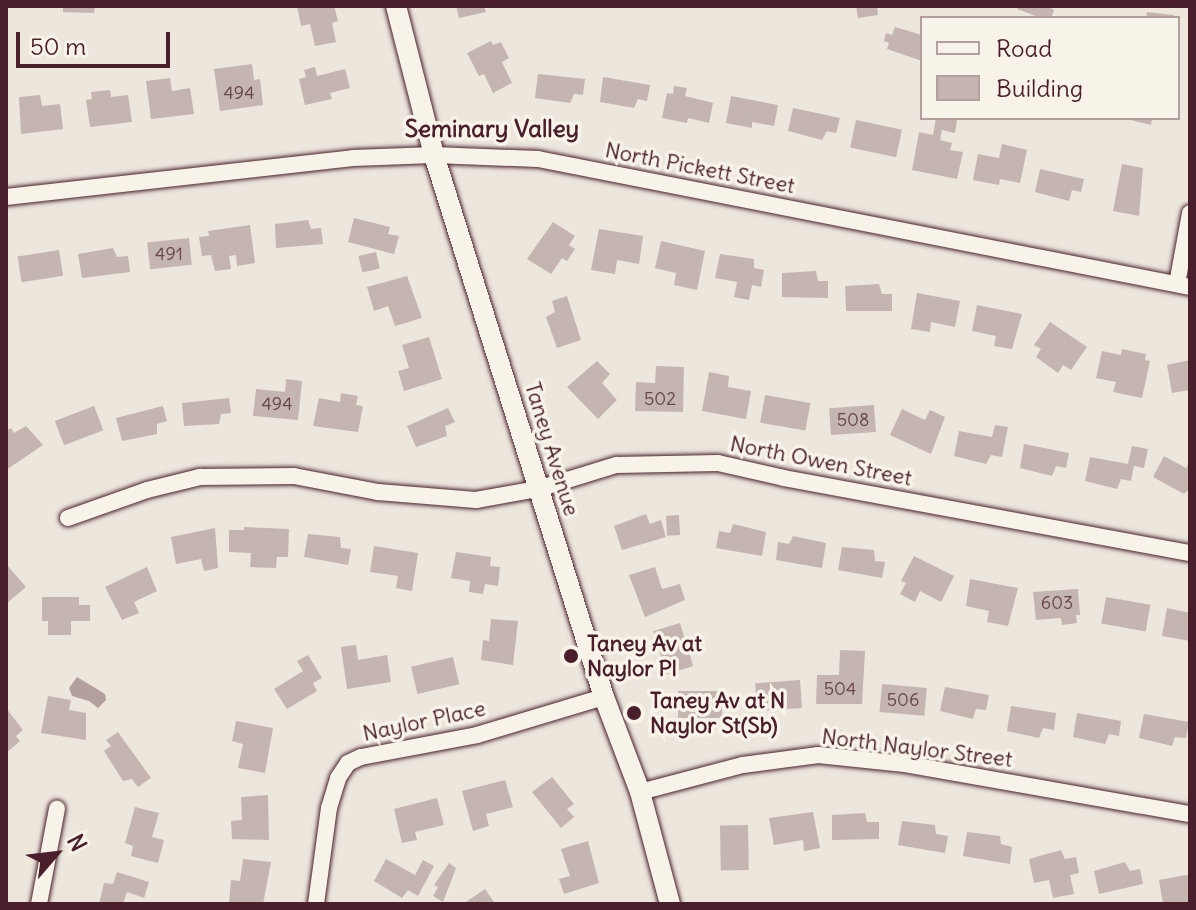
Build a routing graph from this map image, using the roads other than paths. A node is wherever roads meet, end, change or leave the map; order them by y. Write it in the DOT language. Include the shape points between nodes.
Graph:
graph roads {
  1 [pos="396,6"];
  2 [pos="434,155"];
  3 [pos="6,197"];
  4 [pos="1190,213"];
  5 [pos="1184,286"];
  6 [pos="538,489"];
  7 [pos="68,518"];
  8 [pos="1190,553"];
  9 [pos="604,697"];
  10 [pos="640,792"];
  11 [pos="57,809"];
  12 [pos="1190,814"];
  13 [pos="39,904"];
  14 [pos="316,904"];
  15 [pos="670,904"];
  1 -- 2 [label="street, Taney Avenue"];
  2 -- 3 [label="street, North Pickett Street" via="353,158"];
  2 -- 5 [label="street, North Pickett Street" via="538,159"];
  2 -- 6 [label="street, Taney Avenue"];
  4 -- 5 [label="street"];
  6 -- 7 [label="street, North Owen Street" via="447,500 294,476 200,477"];
  6 -- 8 [label="street, North Owen Street" via="616,465 718,463"];
  6 -- 9 [label="street, Taney Avenue"];
  9 -- 10 [label="street, Taney Avenue"];
  9 -- 14 [label="street, Naylor Place" via="477,735 348,763 329,808"];
  10 -- 12 [label="street, North Naylor Street" via="743,765 818,755 905,764"];
  10 -- 15 [label="street, Taney Avenue"];
  11 -- 13 [label="street"];
}
